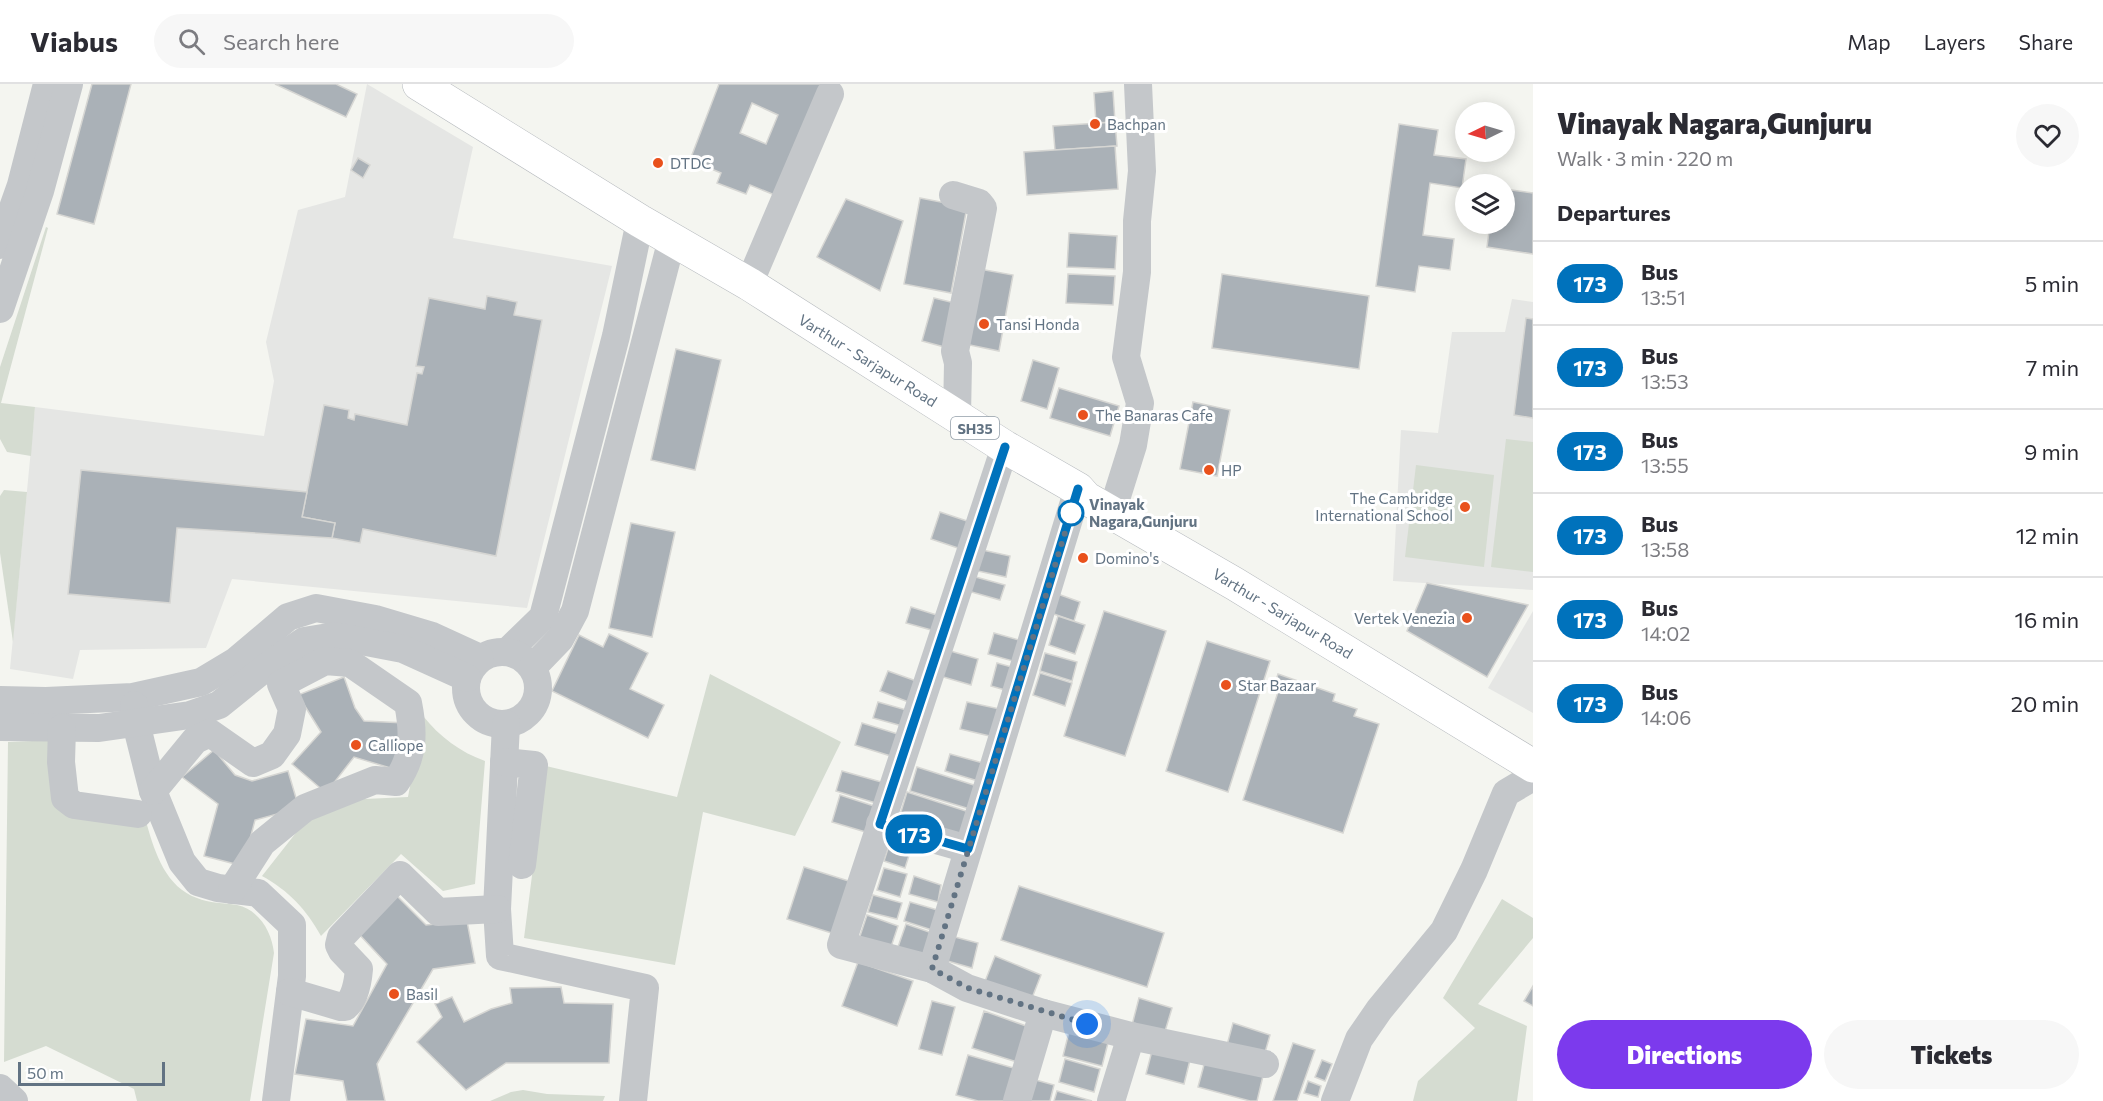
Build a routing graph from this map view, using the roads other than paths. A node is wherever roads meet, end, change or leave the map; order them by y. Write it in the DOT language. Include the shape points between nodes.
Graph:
graph roads {
  1 [pos="47,84"];
  2 [pos="69,84"];
  3 [pos="419,84"];
  4 [pos="1138,84"];
  5 [pos="830,94"];
  6 [pos="953,195"];
  7 [pos="640,220"];
  8 [pos="672,239"];
  9 [pos="0,245"];
  10 [pos="749,285"];
  11 [pos="0,309"];
  12 [pos="616,336"];
  13 [pos="645,346"];
  14 [pos="957,416"];
  15 [pos="1005,447"];
  16 [pos="1078,489"];
  17 [pos="1112,512"];
  18 [pos="508,651"];
  19 [pos="533,667"];
  20 [pos="473,668"];
  21 [pos="0,700"];
  22 [pos="134,710"];
  23 [pos="506,724"];
  24 [pos="0,727"];
  25 [pos="62,728"];
  26 [pos="504,762"];
  27 [pos="1533,766"];
  28 [pos="1533,777"];
  29 [pos="146,803"];
  30 [pos="880,824"];
  31 [pos="968,849"];
  32 [pos="522,866"];
  33 [pos="232,890"];
  34 [pos="497,909"];
  35 [pos="932,969"];
  36 [pos="290,992"];
  37 [pos="1043,1012"];
  38 [pos="1131,1036"];
  39 [pos="1265,1064"];
  40 [pos="0,1088"];
  41 [pos="14,1101"];
  42 [pos="276,1101"];
  43 [pos="633,1101"];
  44 [pos="1017,1101"];
  45 [pos="1111,1101"];
  46 [pos="1335,1101"];
  1 -- 9 [label="street" via="21,185"];
  2 -- 11 [label="street" via="40,191"];
  3 -- 7 [label="main road, Varthur - Sarjapur Road / SH35"];
  4 -- 17 [label="street" via="1142,171 1137,272 1126,357 1140,403 1133,445"];
  5 -- 10 [label="street"];
  6 -- 14 [label="street" via="983,208 955,351"];
  7 -- 8 [label="main road, Varthur - Sarjapur Road / SH35"];
  7 -- 12 [label="street"];
  8 -- 10 [label="main road, Varthur - Sarjapur Road / SH35"];
  8 -- 13 [label="street"];
  10 -- 14 [label="main road, Varthur - Sarjapur Road / SH35"];
  12 -- 13 [label="street"];
  12 -- 18 [label="street" via="543,617"];
  13 -- 19 [label="street" via="575,611 560,639"];
  14 -- 15 [label="main road, Varthur - Sarjapur Road / SH35"];
  15 -- 16 [label="main road, Varthur - Sarjapur Road / SH35"];
  15 -- 30 [label="street"];
  16 -- 17 [label="main road, Varthur - Sarjapur Road / SH35"];
  16 -- 31 [label="street"];
  17 -- 27 [label="main road, Varthur - Sarjapur Road / SH35"];
  18 -- 19 [label="street"];
  18 -- 20 [label="street" via="493,652"];
  19 -- 23 [label="street" via="538,681 537,699 525,716"];
  20 -- 22 [label="street" via="335,636 304,641 219,705 190,715"];
  20 -- 23 [label="street" via="467,698 478,715 496,724"];
  21 -- 22 [label="street"];
  22 -- 25 [label="street" via="99,728"];
  22 -- 29 [label="street"];
  23 -- 26 [label="street"];
  24 -- 25 [label="street"];
  25 -- 29 [label="street" via="65,798 74,805"];
  26 -- 32 [label="street" via="534,765"];
  26 -- 34 [label="street"];
  28 -- 46 [label="street" via="1506,793 1444,931 1359,1039"];
  29 -- 33 [label="street" via="198,882"];
  29 -- 33 [label="street" via="195,740 210,733 253,763 272,755 287,734 292,709 281,684 326,661 350,663 408,704 413,730 406,767 396,782 375,780 305,808 261,843"];
  30 -- 31 [label="street"];
  30 -- 35 [label="street" via="841,945"];
  31 -- 35 [label="street"];
  33 -- 36 [label="street" via="258,893 292,925"];
  34 -- 36 [label="street" via="438,912 400,875 341,937 342,951 359,969 350,1003 345,1007"];
  34 -- 43 [label="street" via="500,956 645,988"];
  35 -- 37 [label="street" via="968,988"];
  36 -- 42 [label="street"];
  37 -- 38 [label="street"];
  37 -- 44 [label="street"];
  38 -- 39 [label="street"];
  38 -- 45 [label="street"];
  40 -- 41 [label="street"];
}
